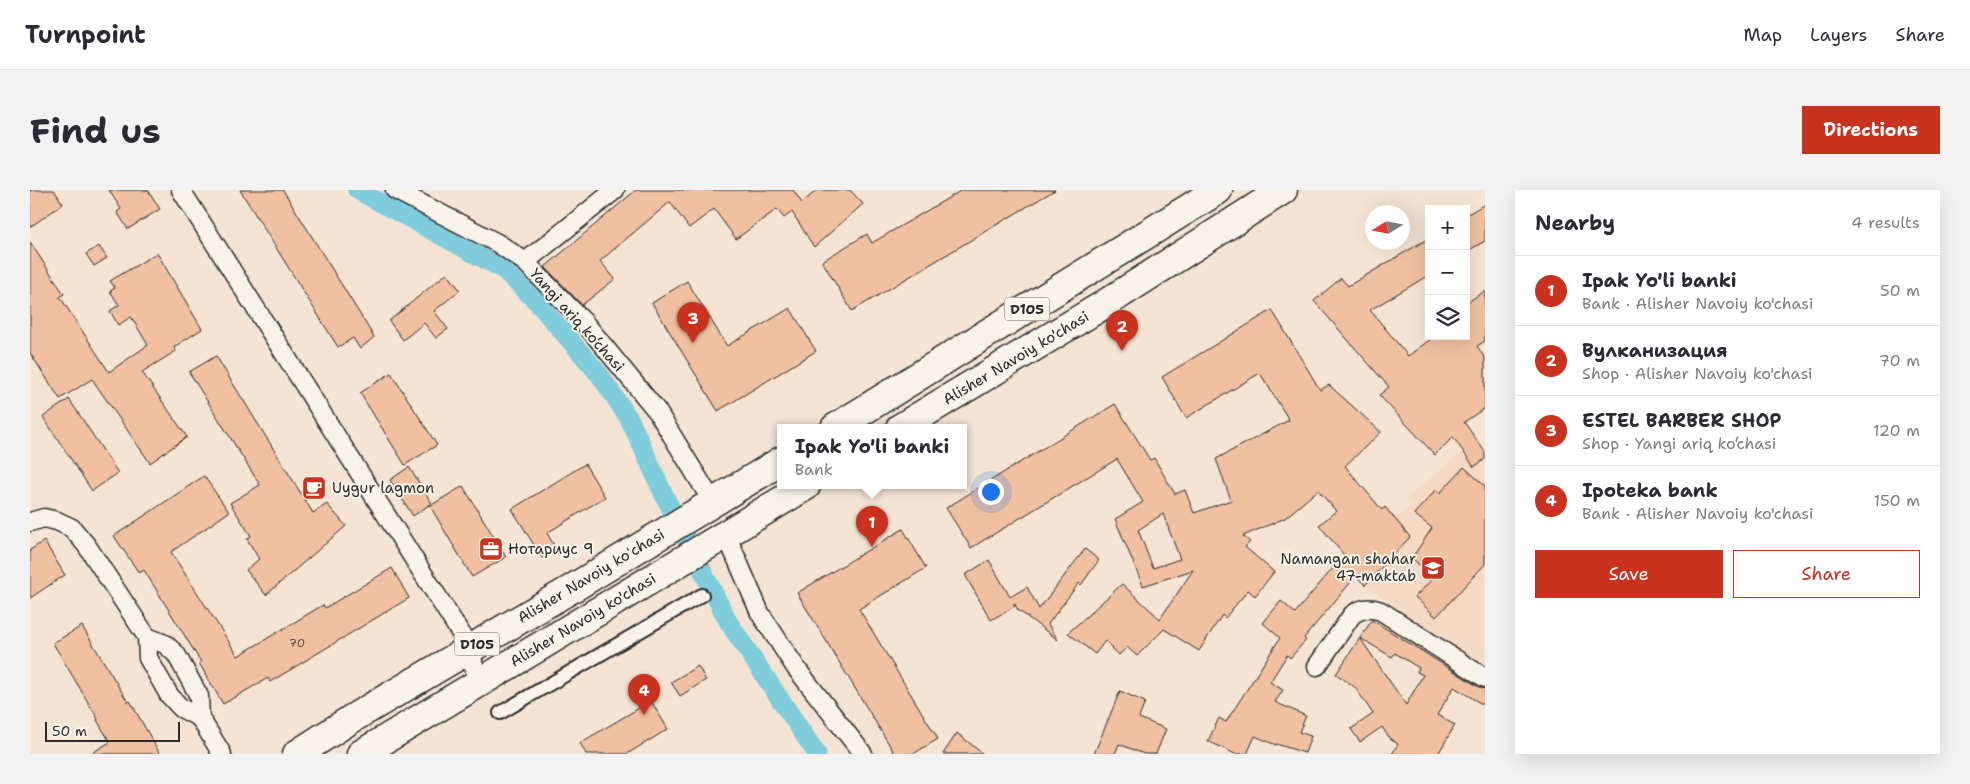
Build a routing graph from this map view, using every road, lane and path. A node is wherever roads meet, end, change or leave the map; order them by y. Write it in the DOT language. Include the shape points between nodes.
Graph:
graph roads {
  1 [pos="180,190"];
  2 [pos="395,190"];
  3 [pos="615,190"];
  4 [pos="1218,190"];
  5 [pos="1284,190"];
  6 [pos="525,262"];
  7 [pos="841,424"];
  8 [pos="907,424"];
  9 [pos="777,463"];
  10 [pos="801,489"];
  11 [pos="708,504"];
  12 [pos="30,522"];
  13 [pos="721,537"];
  14 [pos="702,595"];
  15 [pos="147,637"];
  16 [pos="470,648"];
  17 [pos="1317,666"];
  18 [pos="1485,678"];
  19 [pos="478,684"];
  20 [pos="500,713"];
  21 [pos="200,718"];
  22 [pos="222,754"];
  23 [pos="297,754"];
  24 [pos="360,754"];
  25 [pos="863,754"];
  1 -- 16 [label="street"];
  2 -- 6 [label="street, Yangi ariq ko‘chasi" via="499,244"];
  3 -- 6 [label="street"];
  4 -- 7 [label="main road, D105"];
  5 -- 8 [label="main road, Alisher Navoiy ko'chasi / D105"];
  6 -- 11 [label="street, Yangi ariq ko‘chasi" via="583,321 657,411"];
  9 -- 11 [label="main road, Alisher Navoiy koʻchasi / D105"];
  10 -- 13 [label="main road, Alisher Navoiy ko'chasi / D105"];
  11 -- 16 [label="main road, Alisher Navoiy koʻchasi / D105"];
  12 -- 15 [label="street" via="44,518 72,528"];
  13 -- 19 [label="main road, Alisher Navoiy ko'chasi / D105"];
  13 -- 25 [label="street" via="760,613 796,668"];
  14 -- 20 [label="street"];
  15 -- 21 [label="street" via="148,658 169,695 181,708"];
  15 -- 21 [label="street" via="165,644 176,654 199,696"];
  16 -- 19 [label="street"];
  16 -- 23 [label="main road, Alisher Navoiy koʻchasi / D105"];
  17 -- 18 [label="street" via="1352,615 1373,608"];
  19 -- 24 [label="main road, Alisher Navoiy ko'chasi / D105"];
  21 -- 22 [label="street"];
}
